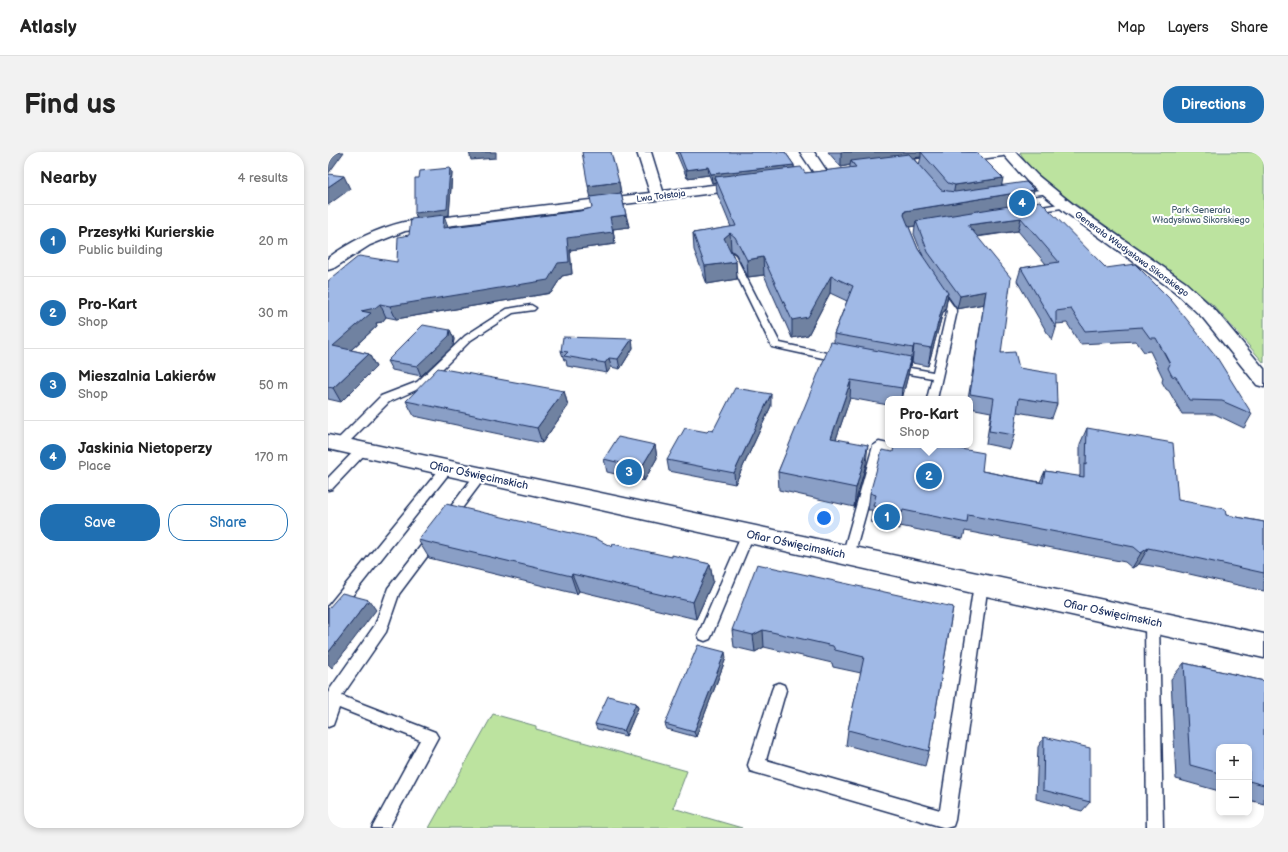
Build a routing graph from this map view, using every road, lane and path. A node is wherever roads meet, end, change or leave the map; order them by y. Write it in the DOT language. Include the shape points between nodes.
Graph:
graph roads {
  1 [pos="644,152"];
  2 [pos="807,152"];
  3 [pos="1003,152"];
  4 [pos="1008,152"];
  5 [pos="878,168"];
  6 [pos="839,174"];
  7 [pos="824,176"];
  8 [pos="808,178"];
  9 [pos="760,183"];
  10 [pos="1048,191"];
  11 [pos="658,196"];
  12 [pos="1011,196"];
  13 [pos="1065,205"];
  14 [pos="1020,212"];
  15 [pos="731,255"];
  16 [pos="328,265"];
  17 [pos="933,283"];
  18 [pos="531,308"];
  19 [pos="854,361"];
  20 [pos="884,367"];
  21 [pos="937,376"];
  22 [pos="1264,381"];
  23 [pos="933,396"];
  24 [pos="333,444"];
  25 [pos="885,447"];
  26 [pos="891,448"];
  27 [pos="921,448"];
  28 [pos="362,450"];
  29 [pos="447,468"];
  30 [pos="480,476"];
  31 [pos="328,486"];
  32 [pos="748,534"];
  33 [pos="848,556"];
  34 [pos="981,584"];
  35 [pos="328,616"];
  36 [pos="1152,622"];
  37 [pos="705,635"];
  38 [pos="1264,646"];
  39 [pos="779,690"];
  40 [pos="333,699"];
  41 [pos="328,720"];
  42 [pos="380,828"];
  43 [pos="1155,828"];
  1 -- 11 [label="street"];
  2 -- 7 [label="street"];
  3 -- 5 [label="street" via="913,170"];
  4 -- 10 [label="street, Generała Władysława Sikorskiego"];
  6 -- 7 [label="street"];
  7 -- 8 [label="street"];
  9 -- 11 [label="street, Lwa Tołstoja"];
  10 -- 12 [label="lane"];
  10 -- 13 [label="street, Generała Władysława Sikorskiego"];
  11 -- 16 [label="street, Lwa Tołstoja" via="404,227 365,240"];
  13 -- 14 [label="lane"];
  13 -- 22 [label="street, Generała Władysława Sikorskiego" via="1180,287 1209,314"];
  15 -- 19 [label="lane" via="776,345"];
  17 -- 21 [label="lane" via="952,311"];
  18 -- 24 [label="lane" via="510,311 468,338 421,384 385,399"];
  20 -- 21 [label="lane"];
  21 -- 23 [label="lane"];
  24 -- 28 [label="street, Ofiar Oświęcimskich"];
  25 -- 33 [label="lane" via="879,446"];
  26 -- 27 [label="lane" via="920,453"];
  28 -- 29 [label="street, Ofiar Oświęcimskich"];
  28 -- 31 [label="lane"];
  29 -- 30 [label="street, Ofiar Oświęcimskich"];
  29 -- 35 [label="lane"];
  30 -- 32 [label="street, Ofiar Oświęcimskich"];
  30 -- 40 [label="lane" via="393,592 380,628"];
  32 -- 33 [label="street, Ofiar Oświęcimskich"];
  32 -- 37 [label="lane"];
  33 -- 34 [label="street, Ofiar Oświęcimskich"];
  34 -- 36 [label="street, Ofiar Oświęcimskich"];
  34 -- 39 [label="lane" via="947,820 756,765"];
  36 -- 38 [label="street, Ofiar Oświęcimskich"];
  36 -- 43 [label="lane"];
  40 -- 41 [label="lane"];
  40 -- 42 [label="lane" via="430,736"];
}
